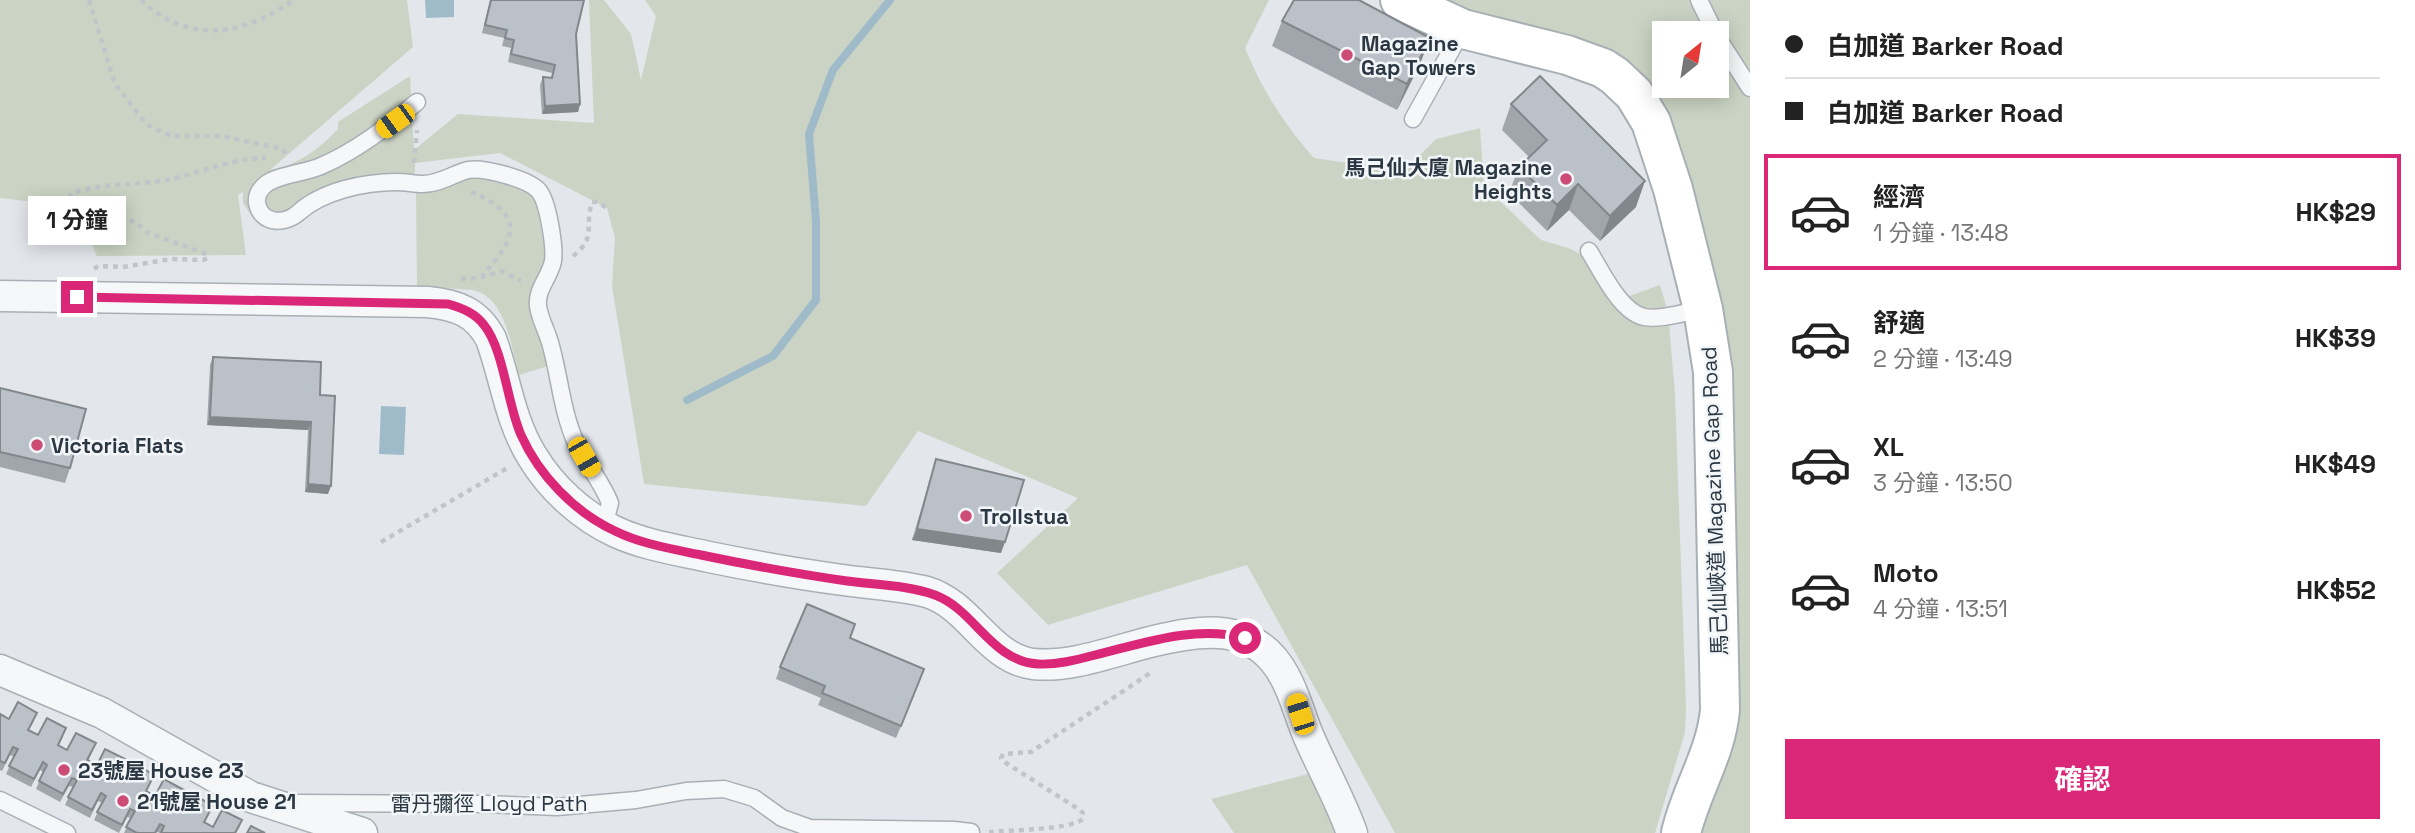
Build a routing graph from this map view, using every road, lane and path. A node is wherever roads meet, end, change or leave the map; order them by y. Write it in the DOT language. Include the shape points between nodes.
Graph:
graph roads {
  1 [pos="89,0"];
  2 [pos="141,0"];
  3 [pos="294,0"];
  4 [pos="1400,0"];
  5 [pos="1699,0"];
  6 [pos="1709,21"];
  7 [pos="1462,29"];
  8 [pos="1729,55"];
  9 [pos="1750,88"];
  10 [pos="417,102"];
  11 [pos="1413,119"];
  12 [pos="423,124"];
  13 [pos="282,158"];
  14 [pos="270,159"];
  15 [pos="413,184"];
  16 [pos="463,192"];
  17 [pos="607,208"];
  18 [pos="1589,251"];
  19 [pos="551,268"];
  20 [pos="479,278"];
  21 [pos="454,279"];
  22 [pos="0,296"];
  23 [pos="103,298"];
  24 [pos="1703,309"];
  25 [pos="531,454"];
  26 [pos="604,526"];
  27 [pos="381,542"];
  28 [pos="0,670"];
  29 [pos="1156,670"];
  30 [pos="0,800"];
  31 [pos="279,807"];
  32 [pos="971,832"];
  33 [pos="67,833"];
  34 [pos="362,833"];
  35 [pos="1352,833"];
  36 [pos="1681,833"];
  1 -- 13 [label="path" via="115,84 147,125 171,136 222,136 283,149 287,155"];
  2 -- 3 [label="path" via="177,26 211,31 247,23"];
  4 -- 7 [label="main road, 馬己仙峽道 Magazine Gap Road"];
  5 -- 6 [label="lane"];
  7 -- 11 [label="lane"];
  7 -- 24 [label="main road, 馬己仙峽道 Magazine Gap Road" via="1590,62 1634,94 1662,149"];
  8 -- 9 [label="lane"];
  10 -- 15 [label="lane" via="340,157 269,182 259,191 257,202 267,218 280,222 316,200 343,191 388,182"];
  12 -- 15 [label="path" via="417,129"];
  14 -- 23 [label="path" via="236,160 173,179 71,194 70,201 75,204 136,222 148,233 208,258 99,267 94,269"];
  15 -- 19 [label="lane" via="436,183 476,169 536,188 544,202 552,242"];
  16 -- 20 [label="path" via="473,191 502,209 511,229 497,260"];
  17 -- 19 [label="path" via="592,202 587,243"];
  18 -- 24 [label="lane" via="1618,296 1637,314 1653,317"];
  19 -- 20 [label="path" via="519,282 501,271"];
  19 -- 26 [label="lane" via="538,306 570,427 610,503"];
  20 -- 21 [label="path"];
  22 -- 23 [label="street"];
  23 -- 25 [label="street" via="428,302 466,310 491,338 520,433"];
  24 -- 36 [label="main road, 馬己仙峽道 Magazine Gap Road" via="1715,402 1720,710 1713,750"];
  25 -- 26 [label="street" via="558,489"];
  25 -- 27 [label="path"];
  26 -- 35 [label="street" via="691,553 926,592 952,604 1003,652 1026,663 1062,663 1193,632 1245,638 1265,649 1281,668"];
  28 -- 31 [label="street" via="103,713 232,788"];
  29 -- 32 [label="path" via="1031,752 1003,754 1001,758 1080,810 1083,819 1060,826"];
  30 -- 33 [label="lane"];
  31 -- 32 [label="lane, 雷丹彌徑 Lloyd Path" via="301,802 557,807 724,789 754,798 782,818 810,828"];
  31 -- 34 [label="street"];
}
